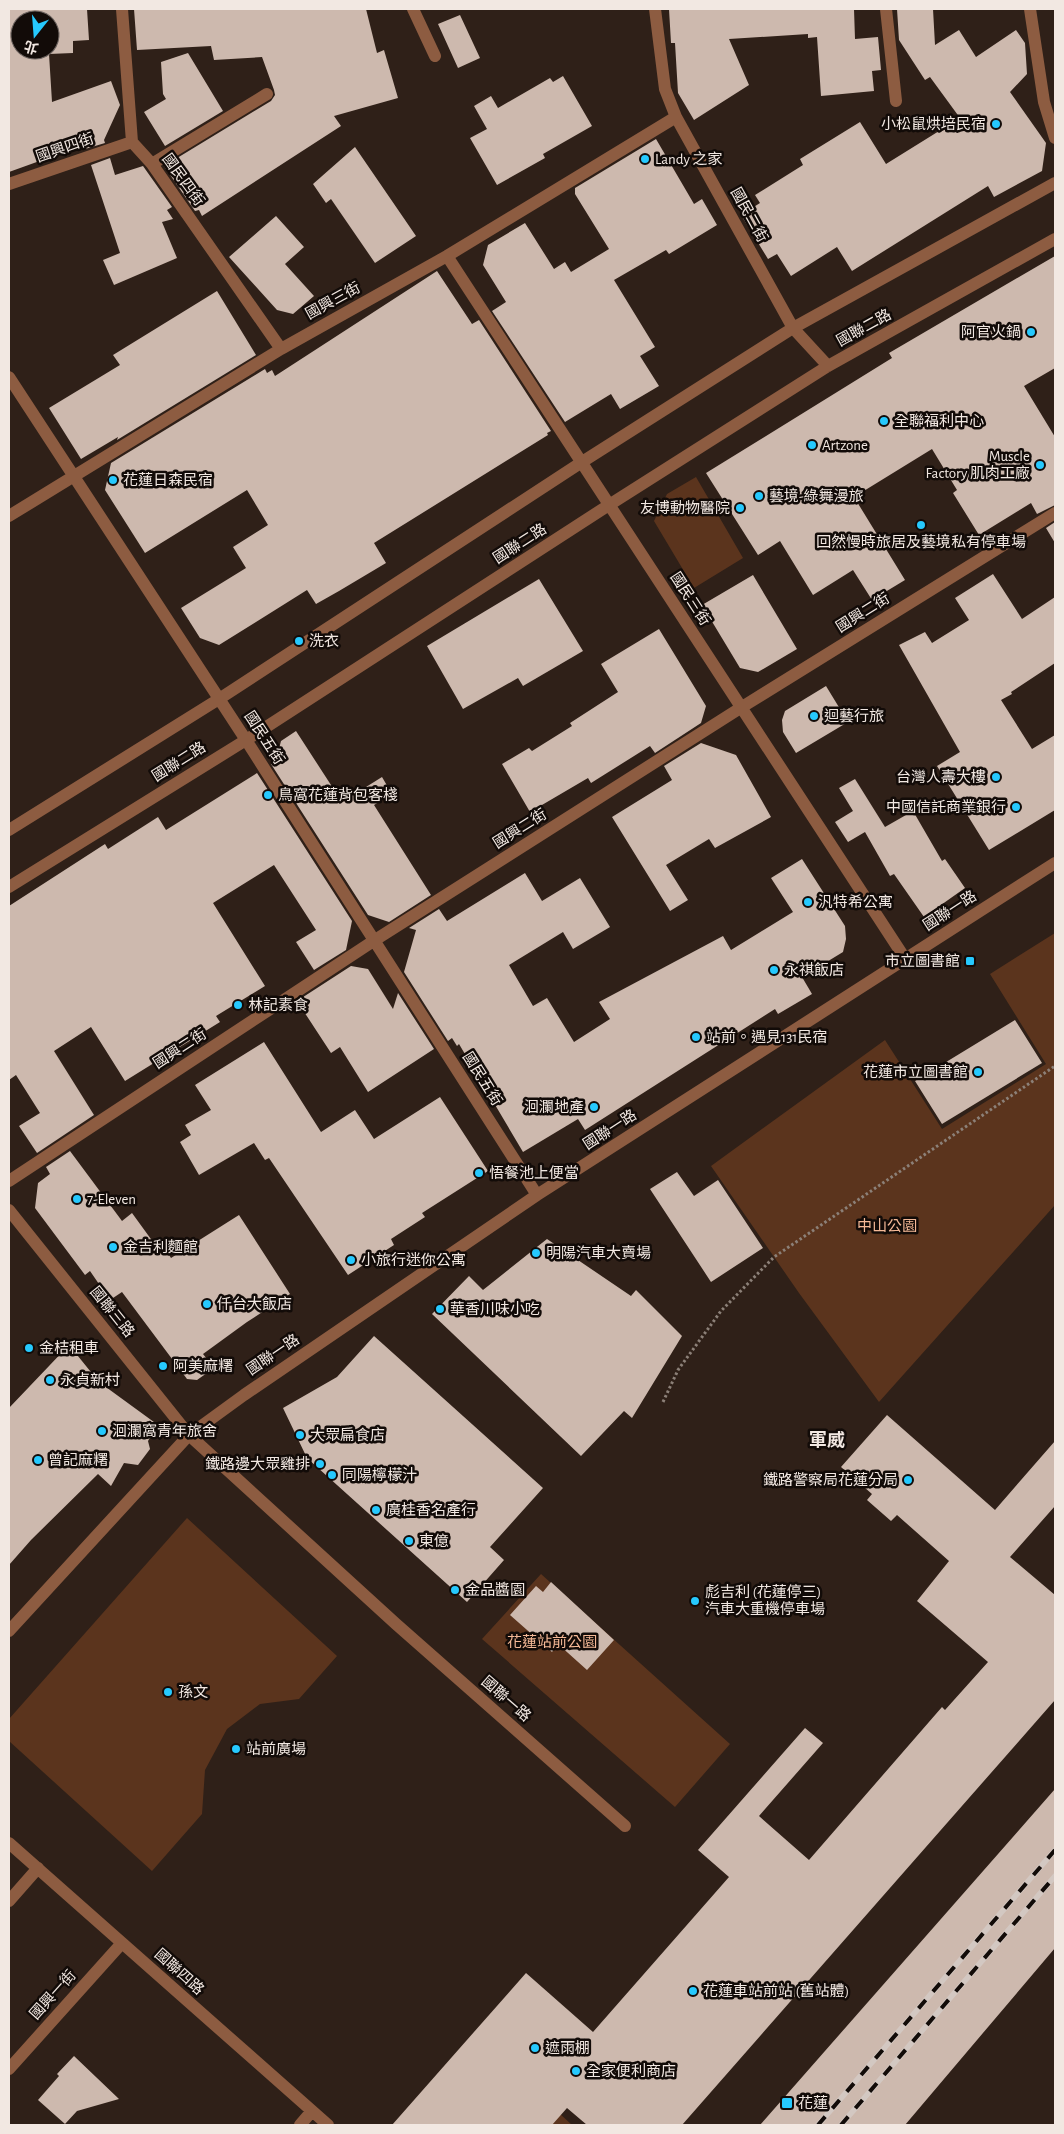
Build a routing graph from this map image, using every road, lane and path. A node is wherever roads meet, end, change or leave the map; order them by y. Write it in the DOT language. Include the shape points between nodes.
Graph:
graph roads {
  1 [pos="122,9"];
  2 [pos="413,9"];
  3 [pos="655,9"];
  4 [pos="886,9"];
  5 [pos="1030,9"];
  6 [pos="436,56"];
  7 [pos="267,94"];
  8 [pos="896,101"];
  9 [pos="676,117"];
  10 [pos="1055,138"];
  11 [pos="132,142"];
  12 [pos="152,164"];
  13 [pos="1055,183"];
  14 [pos="9,184"];
  15 [pos="1055,239"];
  16 [pos="447,256"];
  17 [pos="793,328"];
  18 [pos="281,349"];
  19 [pos="828,366"];
  20 [pos="9,377"];
  21 [pos="582,462"];
  22 [pos="74,476"];
  23 [pos="609,505"];
  24 [pos="1055,513"];
  25 [pos="9,516"];
  26 [pos="219,699"];
  27 [pos="742,707"];
  28 [pos="246,740"];
  29 [pos="9,830"];
  30 [pos="1055,863"];
  31 [pos="9,887"];
  32 [pos="375,940"];
  33 [pos="906,960"];
  34 [pos="1055,1066"];
  35 [pos="9,1181"];
  36 [pos="537,1195"];
  37 [pos="9,1210"];
  38 [pos="663,1402"];
  39 [pos="189,1435"];
  40 [pos="9,1631"];
  41 [pos="625,1826"];
  42 [pos="9,1843"];
  43 [pos="38,1868"];
  44 [pos="9,1901"];
  45 [pos="122,1943"];
  46 [pos="9,2069"];
  47 [pos="312,2111"];
  48 [pos="300,2125"];
  49 [pos="328,2125"];
  1 -- 11 [label="street"];
  2 -- 6 [label="street"];
  3 -- 9 [label="street, 國民二街" via="665,89"];
  4 -- 8 [label="street"];
  5 -- 10 [label="street" via="1044,102"];
  7 -- 12 [label="street"];
  9 -- 16 [label="street, 國興三街"];
  9 -- 17 [label="street, 國民二街"];
  11 -- 12 [label="street, 國民四街"];
  11 -- 14 [label="street, 國興四街"];
  12 -- 18 [label="street, 國民四街"];
  13 -- 17 [label="street"];
  15 -- 19 [label="street, 國聯二路"];
  16 -- 18 [label="street, 國興三街"];
  16 -- 21 [label="street, 國民三街"];
  17 -- 19 [label="street, 國民二街"];
  17 -- 21 [label="street"];
  18 -- 22 [label="street, 國興三街"];
  19 -- 23 [label="street, 國聯二路"];
  20 -- 22 [label="street, 國民五街"];
  21 -- 23 [label="street, 國民三街"];
  21 -- 26 [label="street"];
  22 -- 25 [label="street, 國興三街"];
  22 -- 26 [label="street, 國民五街"];
  23 -- 27 [label="street, 國民三街"];
  23 -- 28 [label="street, 國聯二路"];
  24 -- 27 [label="street, 國興二街"];
  26 -- 28 [label="street, 國民五街"];
  26 -- 29 [label="street"];
  27 -- 32 [label="street, 國興二街"];
  27 -- 33 [label="street, 國民三街"];
  28 -- 31 [label="street, 國聯二路"];
  28 -- 32 [label="street, 國民五街"];
  30 -- 33 [label="street, 國聯一路"];
  32 -- 35 [label="street, 國興二街"];
  32 -- 36 [label="street, 國民五街"];
  33 -- 36 [label="street, 國聯一路"];
  34 -- 38 [label="path" via="774,1257 721,1311 678,1370"];
  36 -- 39 [label="street, 國聯一路"];
  37 -- 39 [label="street, 國聯三路"];
  39 -- 40 [label="street, 國聯一路"];
  39 -- 41 [label="street, 國聯一路" via="396,1624"];
  42 -- 43 [label="street, 國聯四路"];
  43 -- 44 [label="street"];
  43 -- 45 [label="street, 國聯四路"];
  45 -- 46 [label="street, 國興一街"];
  45 -- 47 [label="street, 國聯四路"];
  47 -- 48 [label="street"];
  47 -- 49 [label="street, 國聯四路"];
}
